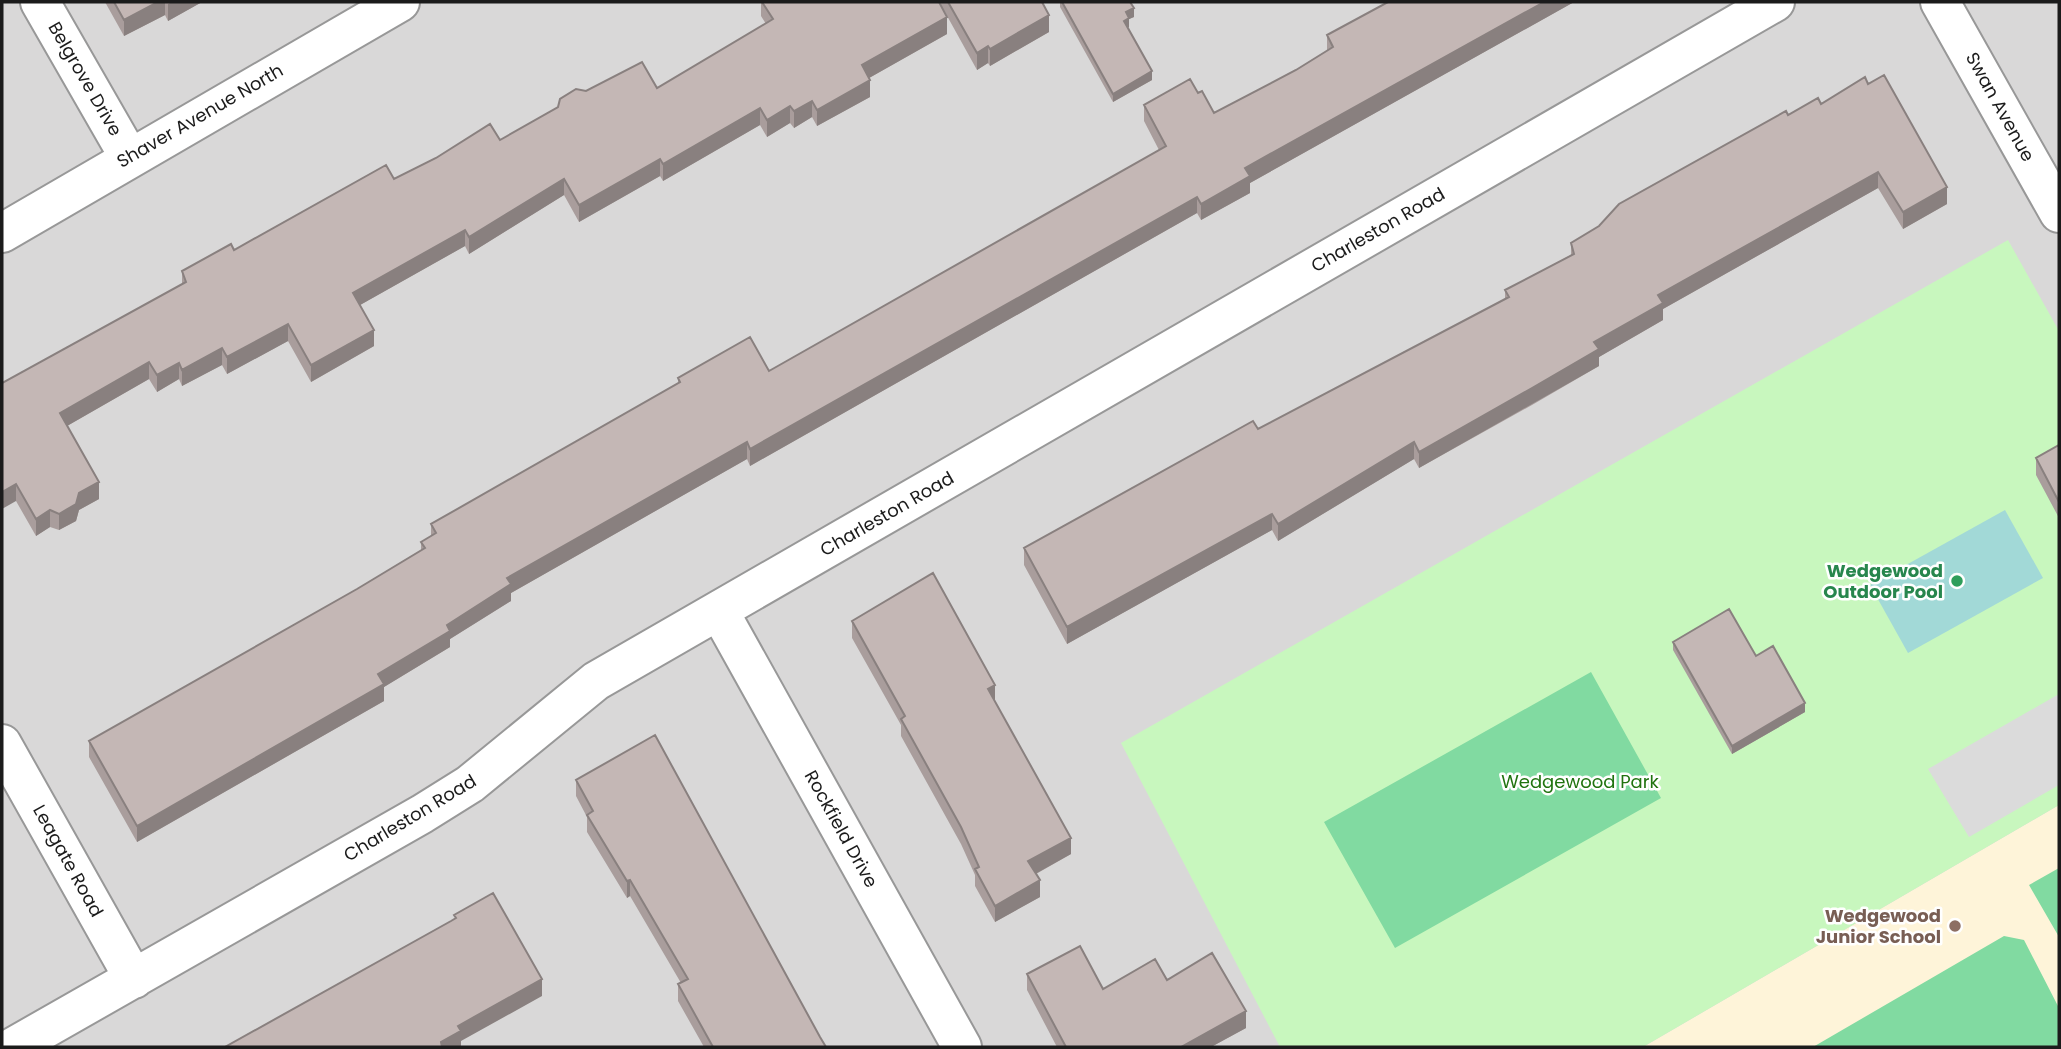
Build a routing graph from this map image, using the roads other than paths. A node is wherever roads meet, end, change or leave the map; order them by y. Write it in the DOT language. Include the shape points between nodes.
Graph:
graph roads {
  1 [pos="40,2"];
  2 [pos="400,2"];
  3 [pos="1776,2"];
  4 [pos="1940,2"];
  5 [pos="129,157"];
  6 [pos="2059,213"];
  7 [pos="2,233"];
  8 [pos="719,611"];
  9 [pos="2,744"];
  10 [pos="134,979"];
  11 [pos="13,1047"];
  12 [pos="962,1047"];
  1 -- 5 [label="street, Belgrove Drive"];
  2 -- 5 [label="street, Shaver Avenue North"];
  3 -- 8 [label="street, Charleston Road"];
  4 -- 6 [label="street, Swan Avenue"];
  5 -- 7 [label="street, Shaver Avenue North"];
  8 -- 10 [label="street, Charleston Road" via="597,681 451,796"];
  8 -- 12 [label="street, Rockfield Drive"];
  9 -- 10 [label="street, Leagate Road"];
  10 -- 11 [label="street, Charleston Road"];
}
